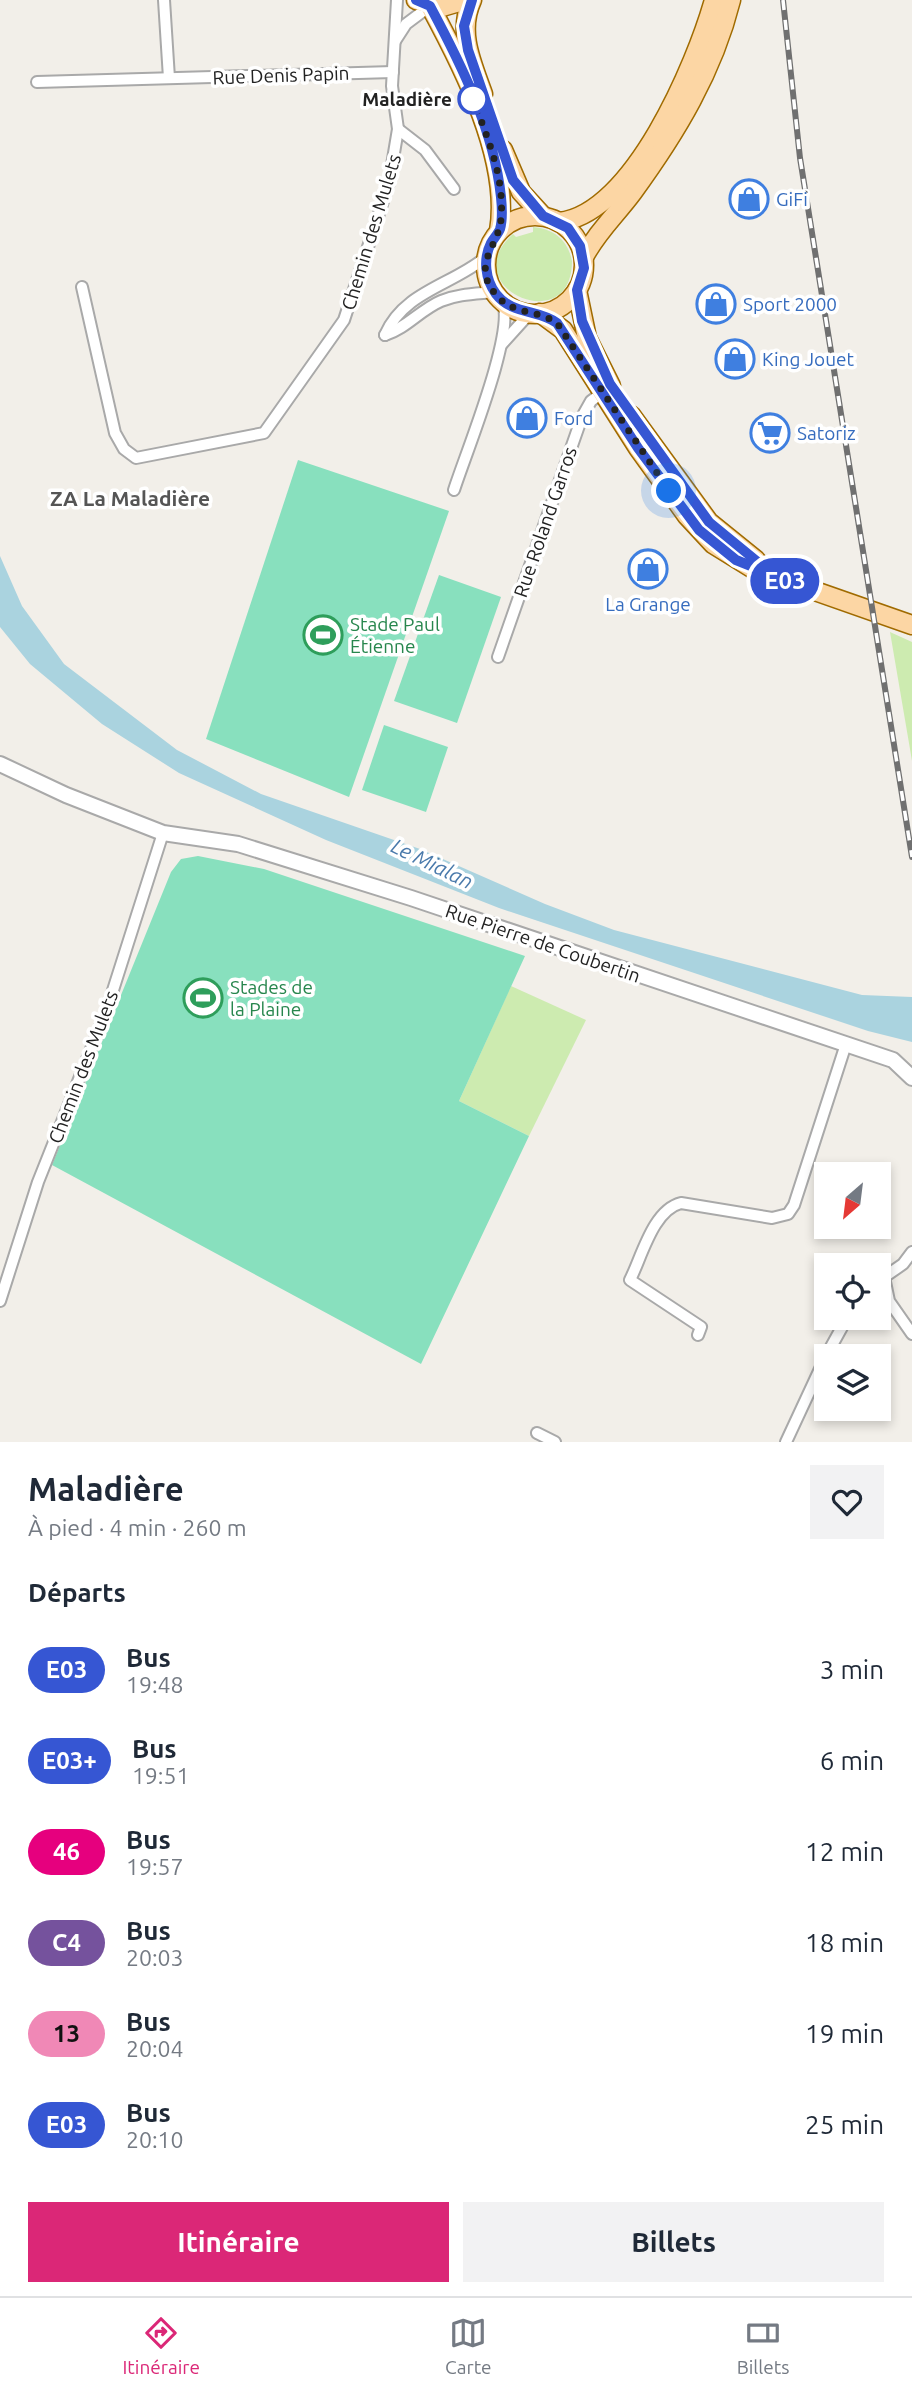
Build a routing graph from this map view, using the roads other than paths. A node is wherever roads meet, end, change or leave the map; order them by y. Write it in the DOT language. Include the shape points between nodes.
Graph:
graph roads {
  1 [pos="164,0"];
  2 [pos="397,0"];
  3 [pos="466,0"];
  4 [pos="472,0"];
  5 [pos="714,0"];
  6 [pos="731,0"];
  7 [pos="423,3"];
  8 [pos="393,43"];
  9 [pos="393,72"];
  10 [pos="169,78"];
  11 [pos="37,82"];
  12 [pos="398,129"];
  13 [pos="454,189"];
  14 [pos="551,219"];
  15 [pos="499,231"];
  16 [pos="486,257"];
  17 [pos="584,257"];
  18 [pos="82,287"];
  19 [pos="577,290"];
  20 [pos="498,296"];
  21 [pos="535,313"];
  22 [pos="502,344"];
  23 [pos="601,393"];
  24 [pos="454,490"];
  25 [pos="807,589"];
  26 [pos="908,626"];
  27 [pos="498,657"];
  28 [pos="0,764"];
  29 [pos="163,833"];
  30 [pos="846,1044"];
  31 [pos="912,1079"];
  32 [pos="912,1252"];
  33 [pos="891,1272"];
  34 [pos="0,1301"];
  35 [pos="891,1304"];
  36 [pos="912,1334"];
  37 [pos="698,1335"];
  38 [pos="814,1382"];
  39 [pos="537,1433"];
  40 [pos="555,1442"];
  41 [pos="786,1442"];
  1 -- 10 [label="street"];
  2 -- 8 [label="street, Chemin des Mulets"];
  3 -- 7 [label="main road" via="454,5"];
  4 -- 14 [label="main road" via="464,26 468,50 513,180"];
  5 -- 14 [label="main road" via="695,59 647,147 605,201 581,217"];
  6 -- 17 [label="main road" via="705,74 674,133 630,196 594,237"];
  7 -- 8 [label="street"];
  7 -- 15 [label="main road" via="453,50 494,157 501,203"];
  8 -- 9 [label="street, Chemin des Mulets"];
  9 -- 10 [label="street, Rue Denis Papin"];
  9 -- 12 [label="street, Chemin des Mulets"];
  10 -- 11 [label="street, Rue Denis Papin"];
  12 -- 13 [label="street" via="425,150"];
  12 -- 18 [label="street, Chemin des Mulets" via="389,183 344,320 264,433 136,458 124,449 115,433"];
  14 -- 15 [label="main road" via="519,218"];
  14 -- 17 [label="main road" via="575,236"];
  15 -- 16 [label="main road"];
  16 -- 20 [label="main road" via="489,281"];
  16 -- 20 [label="street" via="411,302 393,317 385,335 403,329 439,302 465,295"];
  17 -- 19 [label="main road"];
  19 -- 21 [label="main road" via="561,306"];
  19 -- 25 [label="main road" via="587,338 610,384 695,505 743,551"];
  20 -- 21 [label="main road"];
  20 -- 22 [label="street" via="506,316"];
  21 -- 22 [label="street"];
  21 -- 23 [label="main road" via="563,330"];
  22 -- 24 [label="street"];
  23 -- 25 [label="main road" via="699,530 736,560"];
  23 -- 27 [label="street, Rue Roland Garros" via="582,417"];
  25 -- 26 [label="main road"];
  28 -- 29 [label="street, Rue Pierre de Coubertin"];
  29 -- 30 [label="street, Rue Pierre de Coubertin" via="238,844"];
  29 -- 34 [label="street, Chemin des Mulets" via="107,1009 38,1182"];
  30 -- 31 [label="street, Rue Pierre de Coubertin" via="892,1060"];
  30 -- 37 [label="street" via="788,1214 772,1218 681,1203 672,1205 658,1220 631,1280 701,1327"];
  32 -- 33 [label="street"];
  35 -- 36 [label="street"];
  38 -- 41 [label="street"];
  39 -- 40 [label="street"];
}
